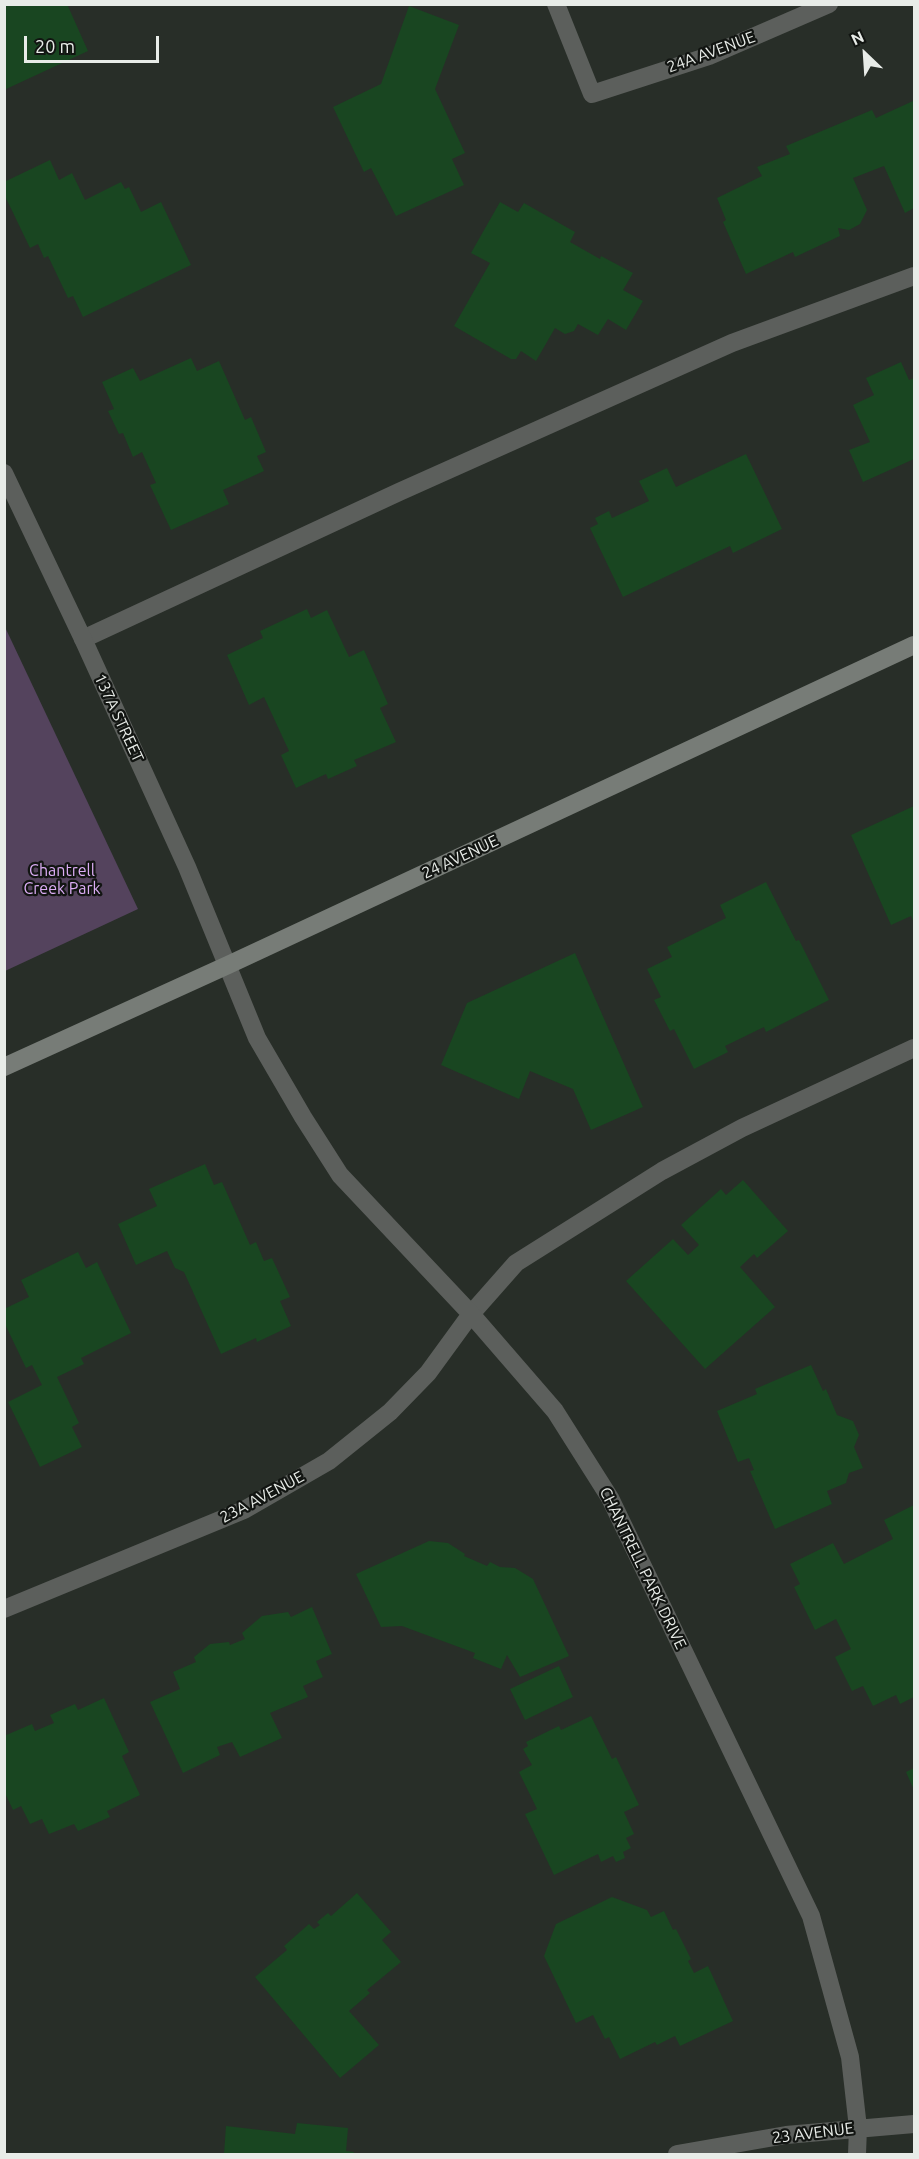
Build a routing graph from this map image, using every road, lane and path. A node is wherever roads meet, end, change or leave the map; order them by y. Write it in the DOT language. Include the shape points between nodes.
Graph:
graph roads {
  1 [pos="556,4"];
  2 [pos="829,4"];
  3 [pos="915,276"];
  4 [pos="4,473"];
  5 [pos="83,639"];
  6 [pos="915,645"];
  7 [pos="228,965"];
  8 [pos="915,1048"];
  9 [pos="4,1067"];
  10 [pos="471,1314"];
  11 [pos="4,1609"];
  12 [pos="915,2124"];
  13 [pos="858,2128"];
  14 [pos="677,2154"];
  15 [pos="857,2154"];
  1 -- 2 [label="street, 24A AVENUE" via="592,94 709,56"];
  3 -- 5 [label="street" via="732,343"];
  4 -- 5 [label="street, 137A STREET"];
  5 -- 7 [label="street, 137A STREET"];
  6 -- 7 [label="main road, 24 AVENUE"];
  7 -- 9 [label="main road, 24 AVENUE"];
  7 -- 10 [label="street, CHANTRELL PARK DRIVE" via="257,1038 340,1175"];
  8 -- 10 [label="street, 23A AVENUE" via="742,1128 662,1171 516,1263"];
  10 -- 11 [label="street, 23A AVENUE" via="428,1373 329,1461 244,1510"];
  10 -- 13 [label="street, CHANTRELL PARK DRIVE" via="555,1411 610,1498 811,1916 850,2057"];
  12 -- 13 [label="street, 23 AVENUE"];
  13 -- 14 [label="street, 23 AVENUE" via="786,2135"];
  13 -- 15 [label="street, CHANTRELL PARK DRIVE"];
}
